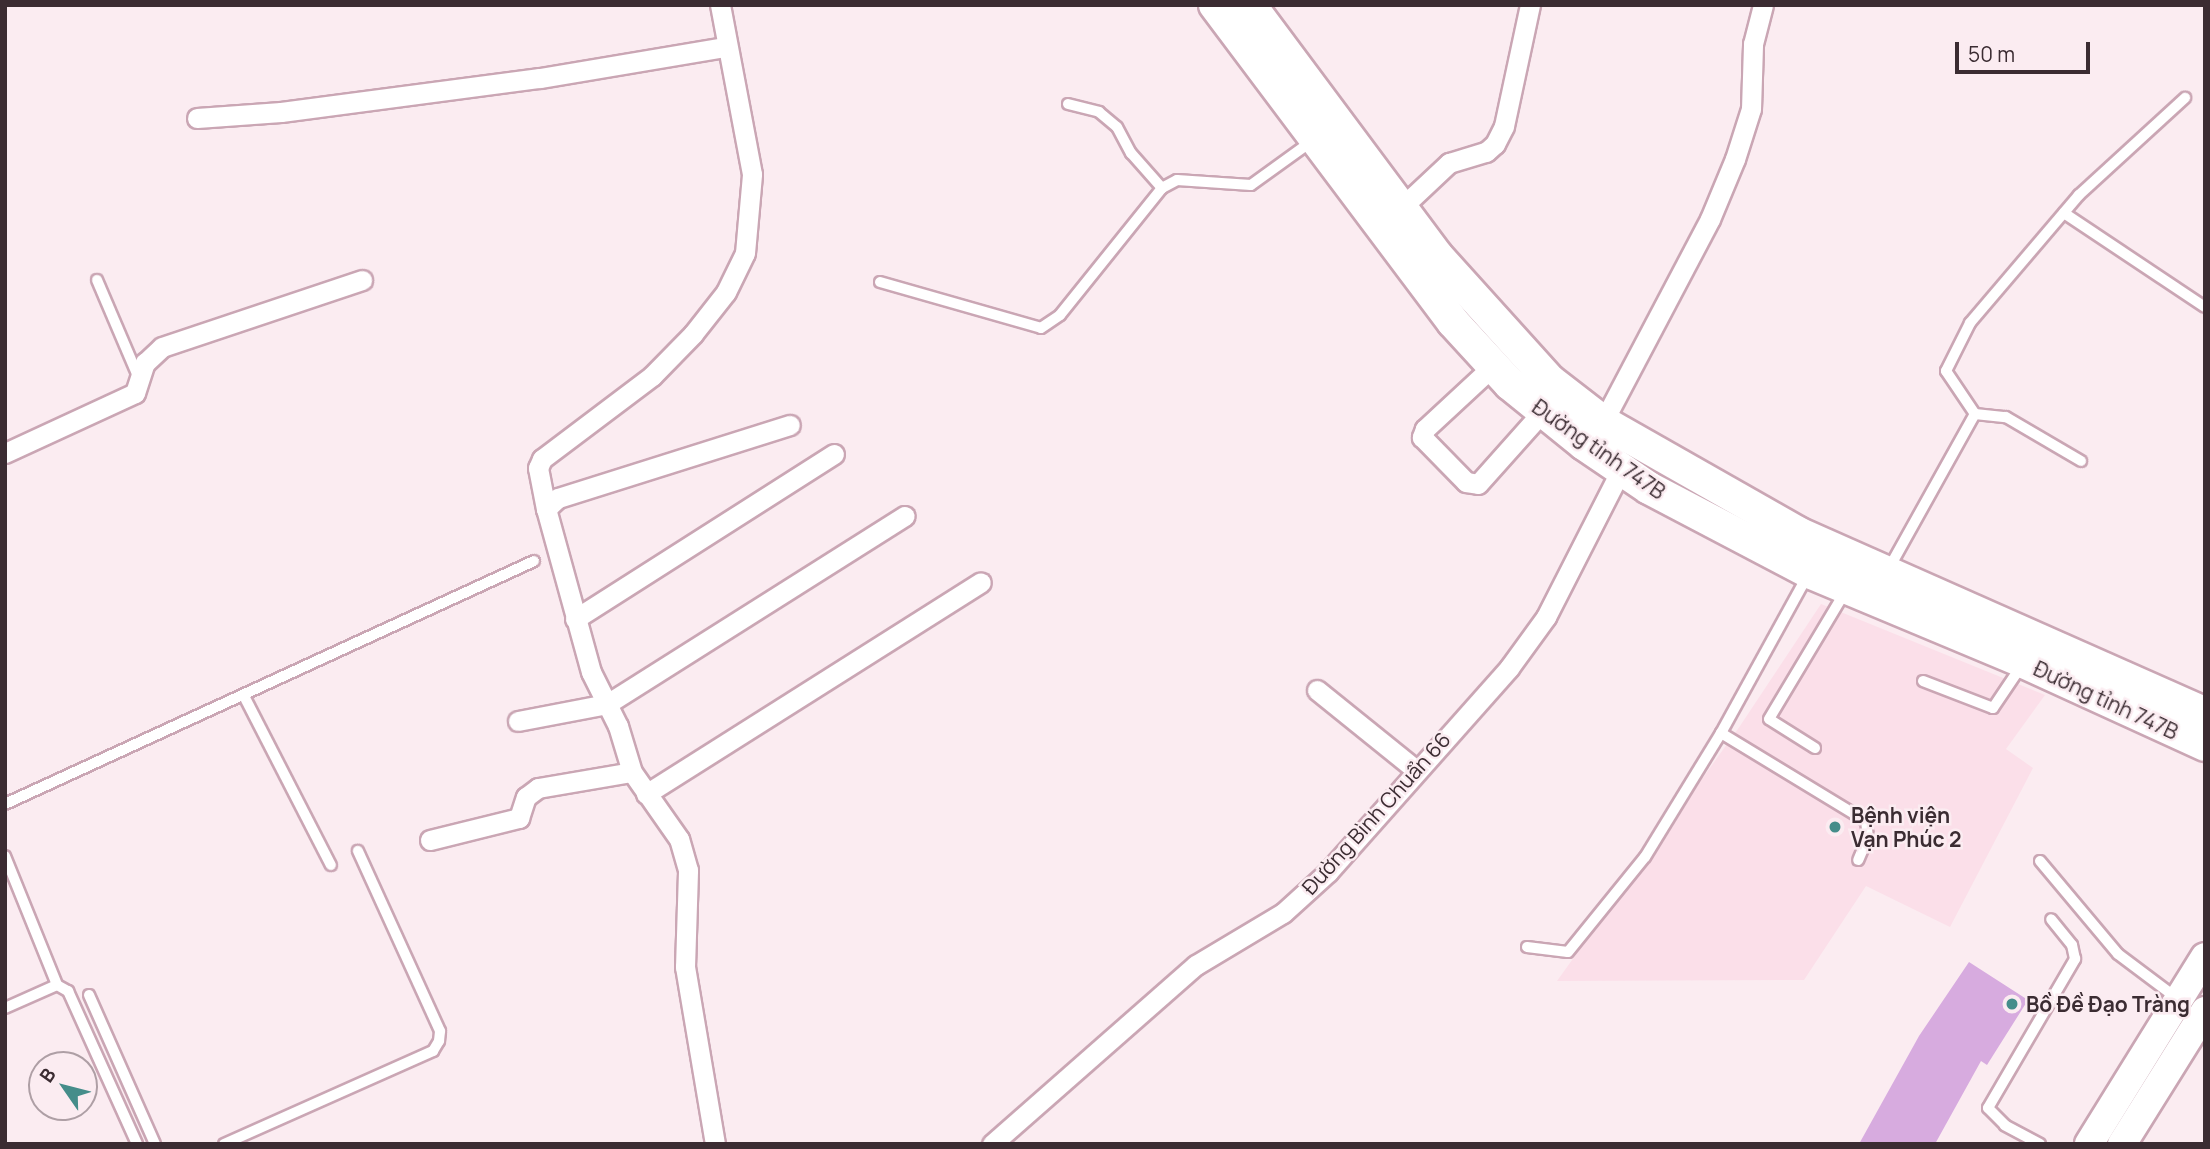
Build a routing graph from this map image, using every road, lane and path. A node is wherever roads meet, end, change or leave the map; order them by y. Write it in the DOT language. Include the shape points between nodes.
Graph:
graph roads {
  1 [pos="720,5"];
  2 [pos="1215,5"];
  3 [pos="1250,5"];
  4 [pos="1530,5"];
  5 [pos="1763,5"];
  6 [pos="726,47"];
  7 [pos="2185,98"];
  8 [pos="1068,104"];
  9 [pos="197,118"];
  10 [pos="1315,138"];
  11 [pos="1162,188"];
  12 [pos="1401,208"];
  13 [pos="2064,213"];
  14 [pos="97,280"];
  15 [pos="362,280"];
  16 [pos="880,282"];
  17 [pos="2205,307"];
  18 [pos="1493,366"];
  19 [pos="140,381"];
  20 [pos="1544,411"];
  21 [pos="1975,414"];
  22 [pos="1603,422"];
  23 [pos="790,425"];
  24 [pos="5,453"];
  25 [pos="834,454"];
  26 [pos="2081,461"];
  27 [pos="1621,470"];
  28 [pos="545,509"];
  29 [pos="904,516"];
  30 [pos="534,561"];
  31 [pos="1809,572"];
  32 [pos="1886,573"];
  33 [pos="981,582"];
  34 [pos="1847,589"];
  35 [pos="575,619"];
  36 [pos="2024,662"];
  37 [pos="1923,681"];
  38 [pos="1317,690"];
  39 [pos="244,696"];
  40 [pos="607,704"];
  41 [pos="2205,713"];
  42 [pos="518,721"];
  43 [pos="1721,733"];
  44 [pos="2205,745"];
  45 [pos="1815,748"];
  46 [pos="1415,769"];
  47 [pos="632,772"];
  48 [pos="646,794"];
  49 [pos="5,804"];
  50 [pos="430,839"];
  51 [pos="358,851"];
  52 [pos="5,856"];
  53 [pos="1858,860"];
  54 [pos="2040,861"];
  55 [pos="331,865"];
  56 [pos="2051,919"];
  57 [pos="1527,947"];
  58 [pos="2205,957"];
  59 [pos="57,985"];
  60 [pos="89,995"];
  61 [pos="2179,999"];
  62 [pos="5,1008"];
  63 [pos="2205,1011"];
  64 [pos="136,1144"];
  65 [pos="155,1144"];
  66 [pos="224,1144"];
  67 [pos="715,1144"];
  68 [pos="992,1144"];
  69 [pos="2040,1144"];
  70 [pos="2089,1144"];
  71 [pos="2122,1144"];
  1 -- 6 [label="street"];
  2 -- 10 [label="main road, Đường tỉnh 747B"];
  3 -- 12 [label="main road, Đường tỉnh 747B"];
  4 -- 12 [label="street" via="1504,126 1495,144 1486,152 1449,163"];
  5 -- 22 [label="street" via="1752,44 1751,109 1735,159 1710,219"];
  6 -- 9 [label="street" via="540,78 281,112"];
  6 -- 28 [label="street" via="752,174 745,253 726,292 652,376 542,459 538,468"];
  7 -- 13 [label="lane"];
  8 -- 11 [label="lane" via="1099,111 1118,127 1130,153"];
  10 -- 11 [label="lane" via="1251,186 1177,180"];
  10 -- 18 [label="main road, Đường tỉnh 747B" via="1453,322"];
  11 -- 16 [label="lane" via="1060,315 1041,328"];
  12 -- 22 [label="main road, Đường tỉnh 747B" via="1513,342 1550,381"];
  13 -- 17 [label="lane"];
  13 -- 21 [label="lane" via="1970,323 1946,371"];
  14 -- 19 [label="lane"];
  15 -- 19 [label="street" via="162,347 145,363"];
  18 -- 20 [label="main road, Đường tỉnh 747B"];
  18 -- 20 [label="street" via="1425,429 1422,437 1466,482 1478,484"];
  19 -- 24 [label="street" via="135,393"];
  20 -- 27 [label="main road, Đường tỉnh 747B"];
  21 -- 26 [label="lane" via="2006,417"];
  21 -- 32 [label="lane"];
  22 -- 32 [label="main road, Đường tỉnh 747B" via="1798,533"];
  23 -- 28 [label="street" via="558,498"];
  25 -- 35 [label="street"];
  27 -- 31 [label="main road, Đường tỉnh 747B"];
  27 -- 46 [label="street, Đường Bình Chuẩn 66" via="1546,617 1509,668"];
  28 -- 35 [label="street"];
  29 -- 40 [label="street"];
  30 -- 39 [label="lane"];
  31 -- 34 [label="main road, Đường tỉnh 747B"];
  31 -- 43 [label="lane"];
  32 -- 41 [label="main road, Đường tỉnh 747B"];
  33 -- 48 [label="street"];
  34 -- 36 [label="main road, Đường tỉnh 747B"];
  34 -- 45 [label="lane" via="1769,719"];
  35 -- 40 [label="street"];
  36 -- 37 [label="lane" via="1993,708"];
  36 -- 44 [label="main road, Đường tỉnh 747B"];
  38 -- 46 [label="street"];
  39 -- 49 [label="lane"];
  39 -- 55 [label="lane"];
  40 -- 42 [label="street"];
  40 -- 47 [label="street"];
  43 -- 53 [label="lane" via="1866,821 1868,838"];
  43 -- 57 [label="lane" via="1645,857 1583,937 1568,953"];
  46 -- 68 [label="street, Đường Bình Chuẩn 66" via="1328,872 1283,913 1196,965"];
  47 -- 48 [label="street"];
  47 -- 50 [label="street" via="538,788 526,797 519,818"];
  48 -- 67 [label="street" via="679,839 688,870 685,967"];
  51 -- 66 [label="lane" via="440,1031 439,1041 433,1051"];
  52 -- 59 [label="lane"];
  54 -- 61 [label="lane" via="2118,954"];
  56 -- 69 [label="lane" via="2072,945 2075,959 1988,1108 2005,1125"];
  58 -- 61 [label="main road"];
  59 -- 62 [label="lane"];
  59 -- 64 [label="lane" via="68,991"];
  60 -- 65 [label="lane"];
  61 -- 70 [label="main road"];
  63 -- 71 [label="main road"];
}
